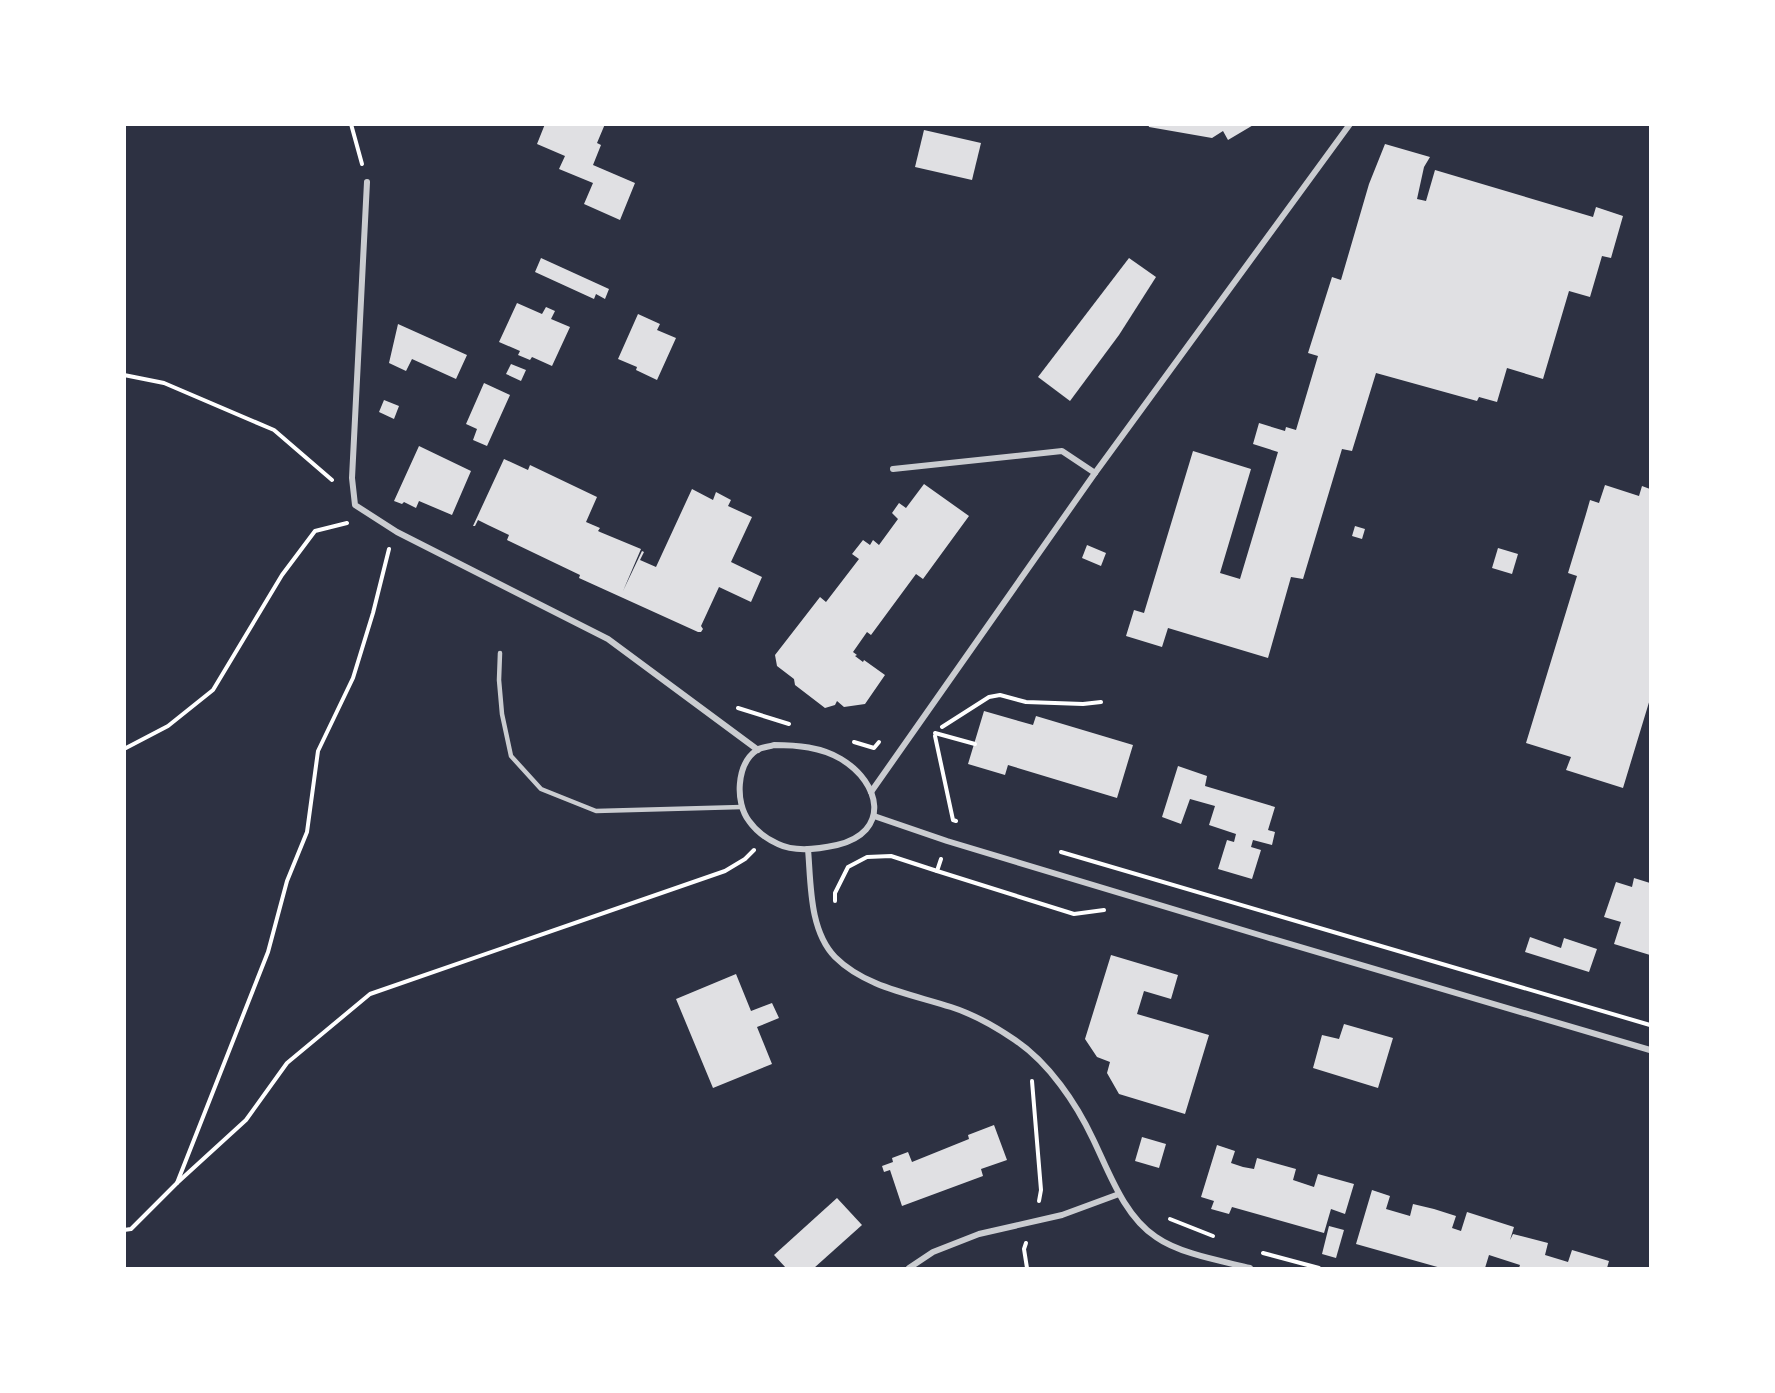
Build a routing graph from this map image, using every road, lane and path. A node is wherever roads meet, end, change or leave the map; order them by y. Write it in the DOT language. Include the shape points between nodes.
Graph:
graph roads {
  1 [pos="351,124"];
  2 [pos="1350,124"];
  3 [pos="368,182"];
  4 [pos="124,375"];
  5 [pos="893,469"];
  6 [pos="1095,473"];
  7 [pos="355,505"];
  8 [pos="364,510"];
  9 [pos="397,532"];
  10 [pos="500,653"];
  11 [pos="1101,702"];
  12 [pos="735,707"];
  13 [pos="796,726"];
  14 [pos="917,728"];
  15 [pos="934,732"];
  16 [pos="882,737"];
  17 [pos="852,741"];
  18 [pos="975,744"];
  19 [pos="124,749"];
  20 [pos="758,750"];
  21 [pos="871,792"];
  22 [pos="742,807"];
  23 [pos="874,816"];
  24 [pos="964,823"];
  25 [pos="767,838"];
  26 [pos="808,849"];
  27 [pos="1060,852"];
  28 [pos="1650,1025"];
  29 [pos="1650,1050"];
  30 [pos="1029,1052"];
  31 [pos="177,1183"];
  32 [pos="1119,1194"];
  33 [pos="1035,1220"];
  34 [pos="124,1230"];
  35 [pos="909,1269"];
  36 [pos="1027,1269"];
  37 [pos="1250,1269"];
  1 -- 3 [label="path"];
  2 -- 6 [label="street"];
  3 -- 7 [label="street" via="352,478"];
  4 -- 7 [label="path" via="164,383 274,430"];
  5 -- 6 [label="street" via="1062,451"];
  6 -- 14 [label="street"];
  7 -- 8 [label="street"];
  8 -- 9 [label="street"];
  8 -- 19 [label="path" via="350,523 315,531 282,575 213,690 168,726"];
  9 -- 20 [label="street" via="608,639"];
  9 -- 31 [label="path" via="387,552 353,678 318,751 307,832 287,881 268,952"];
  10 -- 22 [label="lane" via="502,714 511,756 541,789 596,810"];
  11 -- 15 [label="path" via="1026,702 1000,695 989,697"];
  12 -- 13 [label="path"];
  14 -- 15 [label="path"];
  14 -- 21 [label="street"];
  15 -- 18 [label="path"];
  15 -- 24 [label="path" via="953,820"];
  16 -- 17 [label="path" via="874,748"];
  20 -- 21 [label="street" via="792,745 827,753 854,768"];
  20 -- 22 [label="street" via="743,767"];
  21 -- 23 [label="street"];
  22 -- 25 [label="street" via="755,829"];
  23 -- 26 [label="street" via="866,830 852,840"];
  23 -- 29 [label="street"];
  25 -- 26 [label="street" via="780,845"];
  25 -- 31 [label="path" via="725,871 370,994 287,1063 246,1120"];
  26 -- 30 [label="street" via="818,926 834,955 873,982 954,1007 1015,1040"];
  27 -- 28 [label="path"];
  30 -- 32 [label="street" via="1081,1116"];
  30 -- 33 [label="path" via="1041,1190"];
  31 -- 34 [label="path" via="131,1229"];
  32 -- 33 [label="street" via="1062,1215"];
  32 -- 37 [label="street" via="1143,1226 1161,1240 1178,1249"];
  33 -- 35 [label="street" via="953,1243"];
  33 -- 36 [label="path" via="1024,1249"];
}
